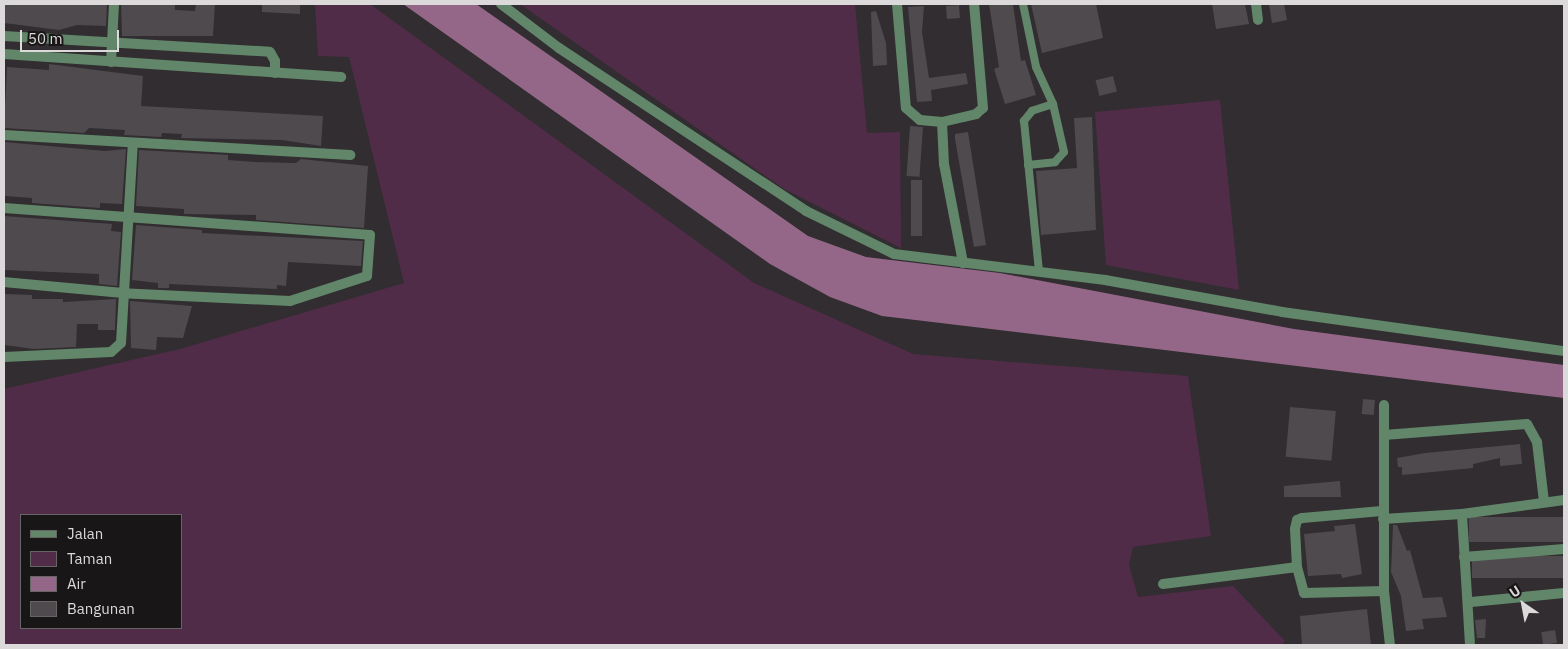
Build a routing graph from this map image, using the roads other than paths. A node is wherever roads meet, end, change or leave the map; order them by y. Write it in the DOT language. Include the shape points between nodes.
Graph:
graph roads {
  1 [pos="114,4"];
  2 [pos="501,4"];
  3 [pos="897,4"];
  4 [pos="974,4"];
  5 [pos="1023,4"];
  6 [pos="1256,4"];
  7 [pos="1258,20"];
  8 [pos="4,36"];
  9 [pos="112,45"];
  10 [pos="4,54"];
  11 [pos="111,62"];
  12 [pos="275,73"];
  13 [pos="341,77"];
  14 [pos="1053,104"];
  15 [pos="942,122"];
  16 [pos="4,135"];
  17 [pos="133,143"];
  18 [pos="350,155"];
  19 [pos="1028,165"];
  20 [pos="4,208"];
  21 [pos="128,215"];
  22 [pos="963,263"];
  23 [pos="1039,271"];
  24 [pos="4,282"];
  25 [pos="123,293"];
  26 [pos="1564,351"];
  27 [pos="4,357"];
  28 [pos="1384,405"];
  29 [pos="1384,435"];
  30 [pos="1564,500"];
  31 [pos="1544,502"];
  32 [pos="1462,514"];
  33 [pos="1382,515"];
  34 [pos="1564,549"];
  35 [pos="1464,558"];
  36 [pos="1297,567"];
  37 [pos="1163,584"];
  38 [pos="1384,591"];
  39 [pos="1564,593"];
  40 [pos="1471,602"];
  41 [pos="1470,644"];
  42 [pos="1390,645"];
  1 -- 9 [label="street"];
  2 -- 22 [label="street" via="559,48 806,211 894,254"];
  3 -- 15 [label="street" via="906,108 920,120"];
  4 -- 15 [label="street" via="983,108 976,114"];
  5 -- 14 [label="lane" via="1036,67"];
  6 -- 7 [label="street"];
  8 -- 9 [label="street"];
  9 -- 11 [label="street"];
  9 -- 12 [label="street" via="270,52 275,61"];
  10 -- 11 [label="street"];
  11 -- 12 [label="street"];
  12 -- 13 [label="street"];
  14 -- 19 [label="lane" via="1032,110 1025,117"];
  14 -- 19 [label="lane" via="1064,152 1055,162"];
  15 -- 22 [label="street" via="944,164"];
  16 -- 17 [label="street"];
  17 -- 18 [label="street"];
  17 -- 21 [label="street"];
  19 -- 23 [label="lane"];
  20 -- 21 [label="street"];
  21 -- 25 [label="street"];
  21 -- 25 [label="street" via="367,232 370,235 369,271 364,279 290,301"];
  22 -- 23 [label="street"];
  23 -- 26 [label="street" via="1282,312"];
  24 -- 25 [label="street"];
  25 -- 27 [label="street" via="122,343 117,350 31,358"];
  28 -- 29 [label="street"];
  29 -- 31 [label="street" via="1522,422 1531,427 1537,442"];
  29 -- 33 [label="street"];
  30 -- 31 [label="street"];
  31 -- 32 [label="street"];
  32 -- 33 [label="street"];
  32 -- 35 [label="street"];
  33 -- 36 [label="street" via="1297,520"];
  33 -- 38 [label="street"];
  34 -- 35 [label="street"];
  35 -- 40 [label="street"];
  36 -- 37 [label="street"];
  36 -- 38 [label="street" via="1302,589 1310,596"];
  38 -- 42 [label="street"];
  39 -- 40 [label="street"];
  40 -- 41 [label="street"];
}
